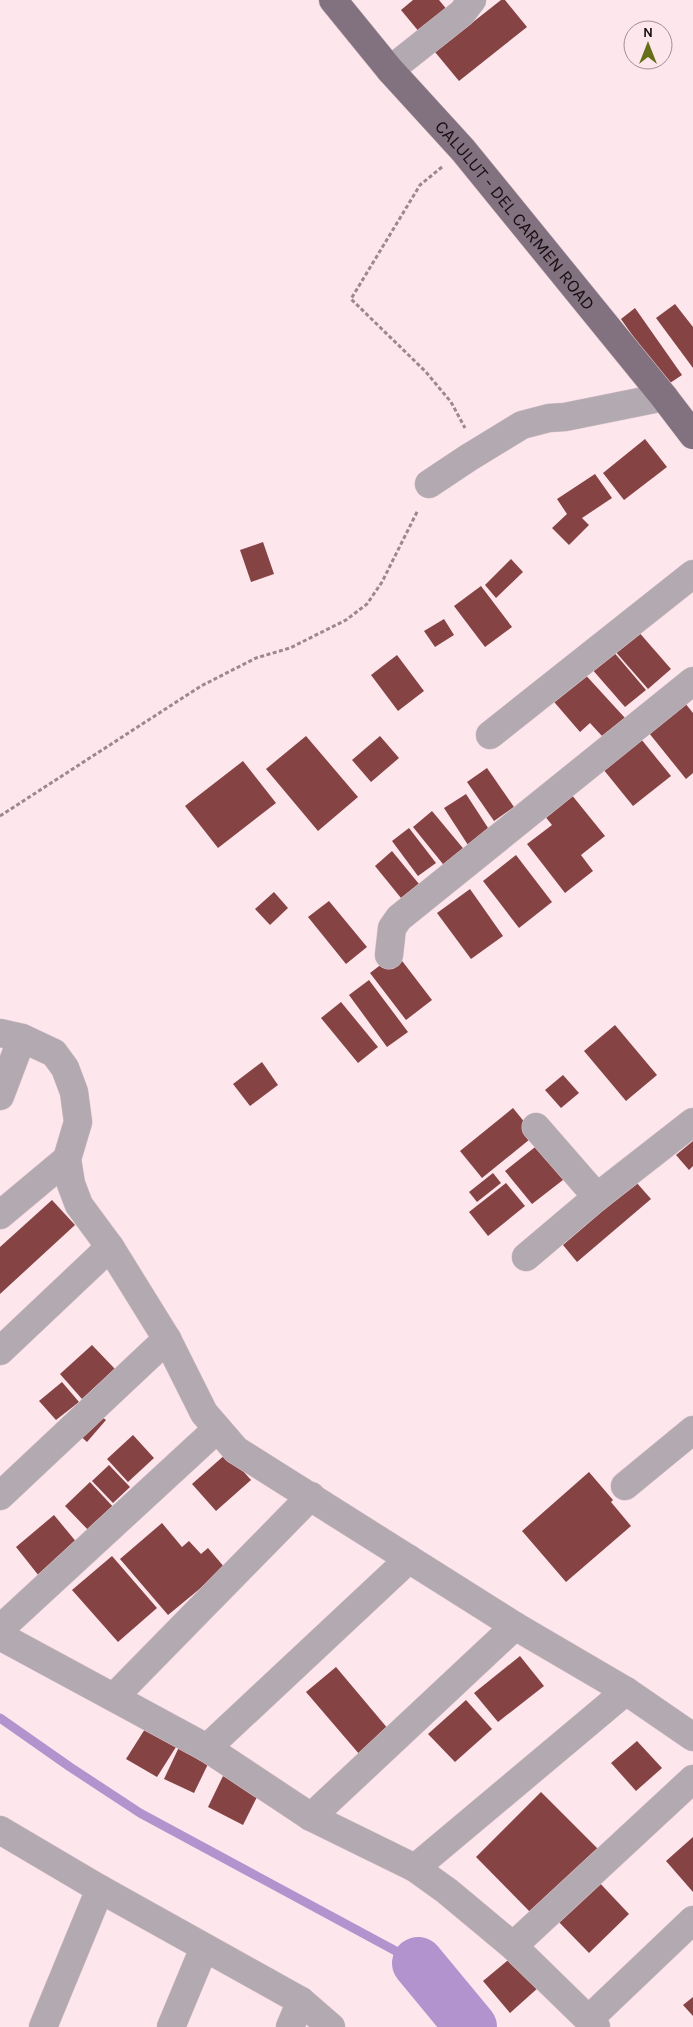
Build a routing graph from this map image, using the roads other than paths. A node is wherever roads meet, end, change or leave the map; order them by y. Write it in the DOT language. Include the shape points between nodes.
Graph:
graph roads {
  1 [pos="333,0"];
  2 [pos="472,0"];
  3 [pos="390,70"];
  4 [pos="664,397"];
  5 [pos="693,435"];
  6 [pos="429,484"];
  7 [pos="693,574"];
  8 [pos="693,681"];
  9 [pos="490,736"];
  10 [pos="389,955"];
  11 [pos="11,1036"];
  12 [pos="0,1096"];
  13 [pos="693,1122"];
  14 [pos="536,1127"];
  15 [pos="67,1159"];
  16 [pos="597,1197"];
  17 [pos="0,1215"];
  18 [pos="110,1247"];
  19 [pos="526,1257"];
  20 [pos="167,1339"];
  21 [pos="0,1351"];
  22 [pos="217,1429"];
  23 [pos="693,1430"];
  24 [pos="625,1486"];
  25 [pos="0,1496"];
  26 [pos="311,1496"];
  27 [pos="409,1559"];
  28 [pos="515,1626"];
  29 [pos="0,1629"];
  30 [pos="0,1636"];
  31 [pos="626,1691"];
  32 [pos="114,1697"];
  33 [pos="693,1737"];
  34 [pos="207,1748"];
  35 [pos="693,1779"];
  36 [pos="311,1817"];
  37 [pos="2,1837"];
  38 [pos="415,1868"];
  39 [pos="100,1889"];
  40 [pos="693,1920"];
  41 [pos="513,1946"];
  42 [pos="204,1948"];
  43 [pos="301,2001"];
  44 [pos="592,2024"];
  45 [pos="43,2027"];
  46 [pos="171,2027"];
  47 [pos="290,2027"];
  48 [pos="331,2027"];
  1 -- 3 [label="main road, CALULUT - DEL CARMEN ROAD"];
  2 -- 3 [label="street" via="462,13"];
  3 -- 4 [label="main road, CALULUT - DEL CARMEN ROAD" via="462,150"];
  4 -- 5 [label="main road, CALULUT - DEL CARMEN ROAD"];
  4 -- 6 [label="street" via="522,425"];
  7 -- 9 [label="street"];
  8 -- 10 [label="street" via="399,918 392,928"];
  11 -- 12 [label="street"];
  11 -- 15 [label="street" via="54,1053 65,1068 74,1092 78,1122"];
  13 -- 16 [label="street"];
  14 -- 16 [label="street"];
  15 -- 17 [label="street"];
  15 -- 18 [label="street" via="70,1184 78,1205"];
  16 -- 19 [label="street"];
  18 -- 20 [label="street"];
  18 -- 21 [label="street"];
  20 -- 22 [label="street" via="204,1413"];
  20 -- 25 [label="street"];
  22 -- 26 [label="street" via="236,1450"];
  22 -- 29 [label="street"];
  23 -- 24 [label="street"];
  26 -- 27 [label="street"];
  26 -- 32 [label="street"];
  27 -- 28 [label="street"];
  27 -- 34 [label="street"];
  28 -- 31 [label="street"];
  28 -- 36 [label="street"];
  30 -- 32 [label="street"];
  31 -- 33 [label="street"];
  31 -- 38 [label="street"];
  32 -- 34 [label="street"];
  34 -- 36 [label="street"];
  35 -- 41 [label="street"];
  36 -- 38 [label="street"];
  37 -- 39 [label="street"];
  38 -- 41 [label="street"];
  39 -- 42 [label="street"];
  39 -- 45 [label="street"];
  40 -- 44 [label="street"];
  41 -- 44 [label="street"];
  42 -- 43 [label="street"];
  42 -- 46 [label="street"];
  43 -- 47 [label="street"];
  43 -- 48 [label="street"];
}
